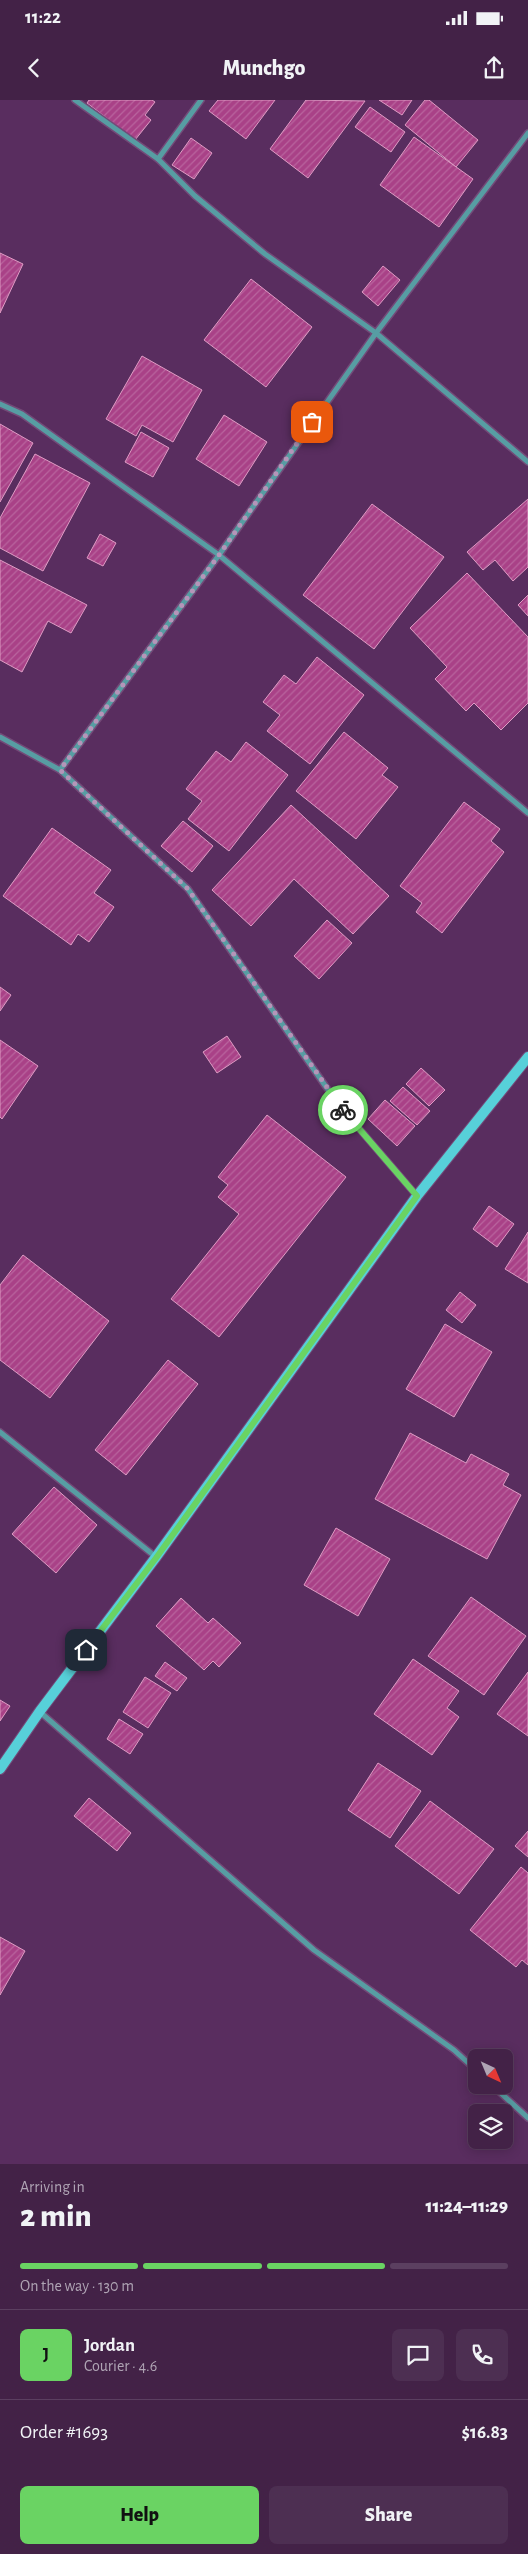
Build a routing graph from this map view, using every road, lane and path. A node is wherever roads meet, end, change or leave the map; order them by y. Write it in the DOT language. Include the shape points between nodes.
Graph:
graph roads {
  1 [pos="75,100"];
  2 [pos="201,100"];
  3 [pos="528,133"];
  4 [pos="158,159"];
  5 [pos="376,333"];
  6 [pos="0,404"];
  7 [pos="528,462"];
  8 [pos="219,555"];
  9 [pos="0,738"];
  10 [pos="60,770"];
  11 [pos="528,813"];
  12 [pos="528,1057"];
  13 [pos="417,1196"];
  14 [pos="0,1432"];
  15 [pos="156,1558"];
  16 [pos="40,1711"];
  17 [pos="0,1769"];
  18 [pos="468,2063"];
  19 [pos="502,2094"];
  20 [pos="528,2118"];
  1 -- 4 [label="street"];
  2 -- 4 [label="street"];
  3 -- 5 [label="street"];
  4 -- 5 [label="street" via="195,196 265,254"];
  5 -- 7 [label="street"];
  5 -- 8 [label="street"];
  6 -- 8 [label="street" via="22,414"];
  8 -- 10 [label="street"];
  8 -- 11 [label="street"];
  9 -- 10 [label="street"];
  10 -- 13 [label="street" via="188,889 338,1104"];
  12 -- 13 [label="street"];
  13 -- 15 [label="street"];
  14 -- 15 [label="street"];
  15 -- 16 [label="street"];
  16 -- 17 [label="street"];
  16 -- 18 [label="street" via="314,1950"];
  19 -- 20 [label="street"];
}
